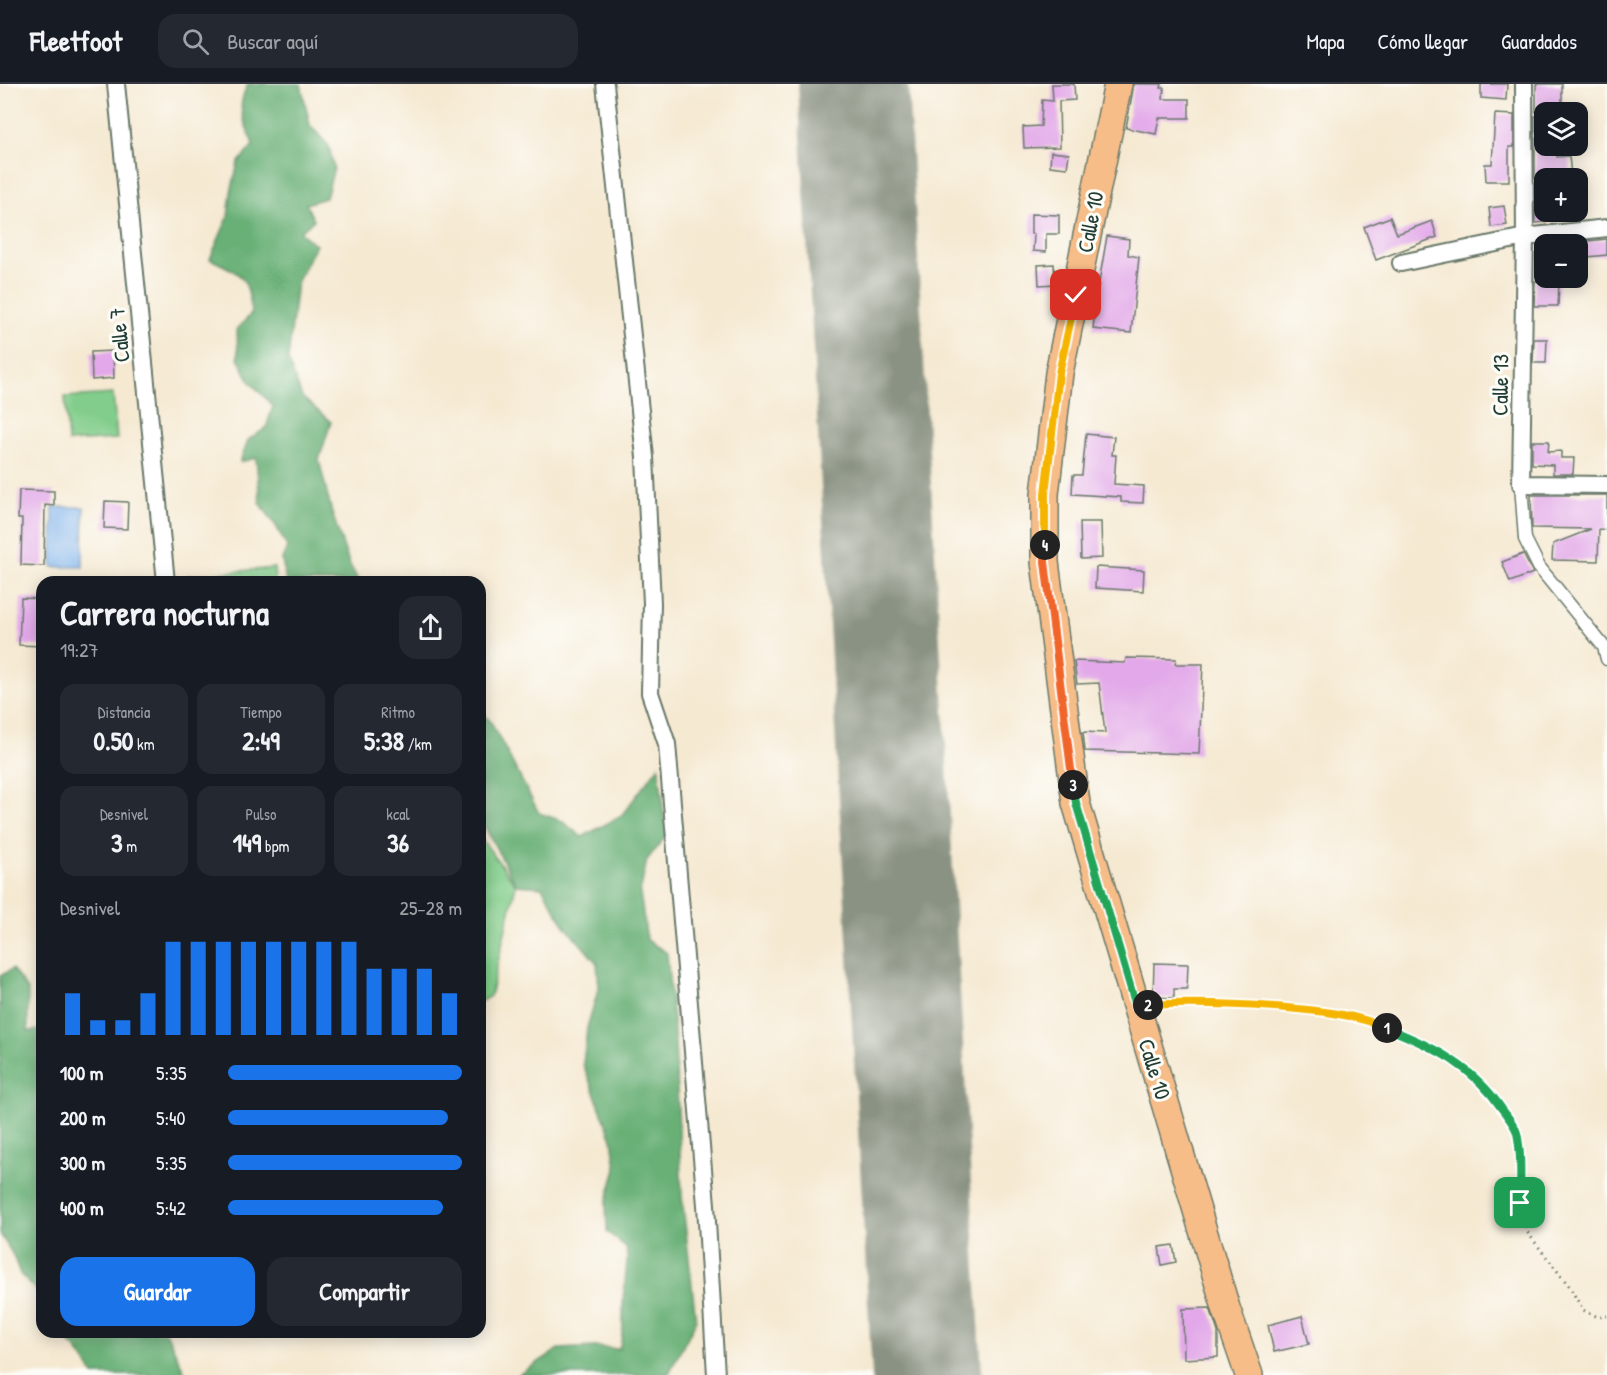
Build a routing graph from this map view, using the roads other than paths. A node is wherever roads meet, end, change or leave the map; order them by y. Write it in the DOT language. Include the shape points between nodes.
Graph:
graph roads {
  1 [pos="116,84"];
  2 [pos="605,84"];
  3 [pos="1118,84"];
  4 [pos="1524,84"];
  5 [pos="1607,228"];
  6 [pos="1525,237"];
  7 [pos="1401,263"];
  8 [pos="1521,484"];
  9 [pos="1607,485"];
  10 [pos="165,576"];
  11 [pos="1607,659"];
  12 [pos="716,1375"];
  13 [pos="1249,1375"];
  1 -- 10 [label="street, Calle 7"];
  2 -- 12 [label="street" via="645,457 652,603 650,693 667,744 705,1194"];
  3 -- 13 [label="main road, Calle 10" via="1059,373 1045,494 1045,562 1076,803"];
  4 -- 6 [label="street, Calle 13"];
  5 -- 6 [label="street"];
  6 -- 7 [label="street"];
  6 -- 8 [label="street, Calle 13"];
  8 -- 9 [label="street"];
  8 -- 11 [label="street, Calle 13" via="1525,539 1539,567 1604,647"];
}
